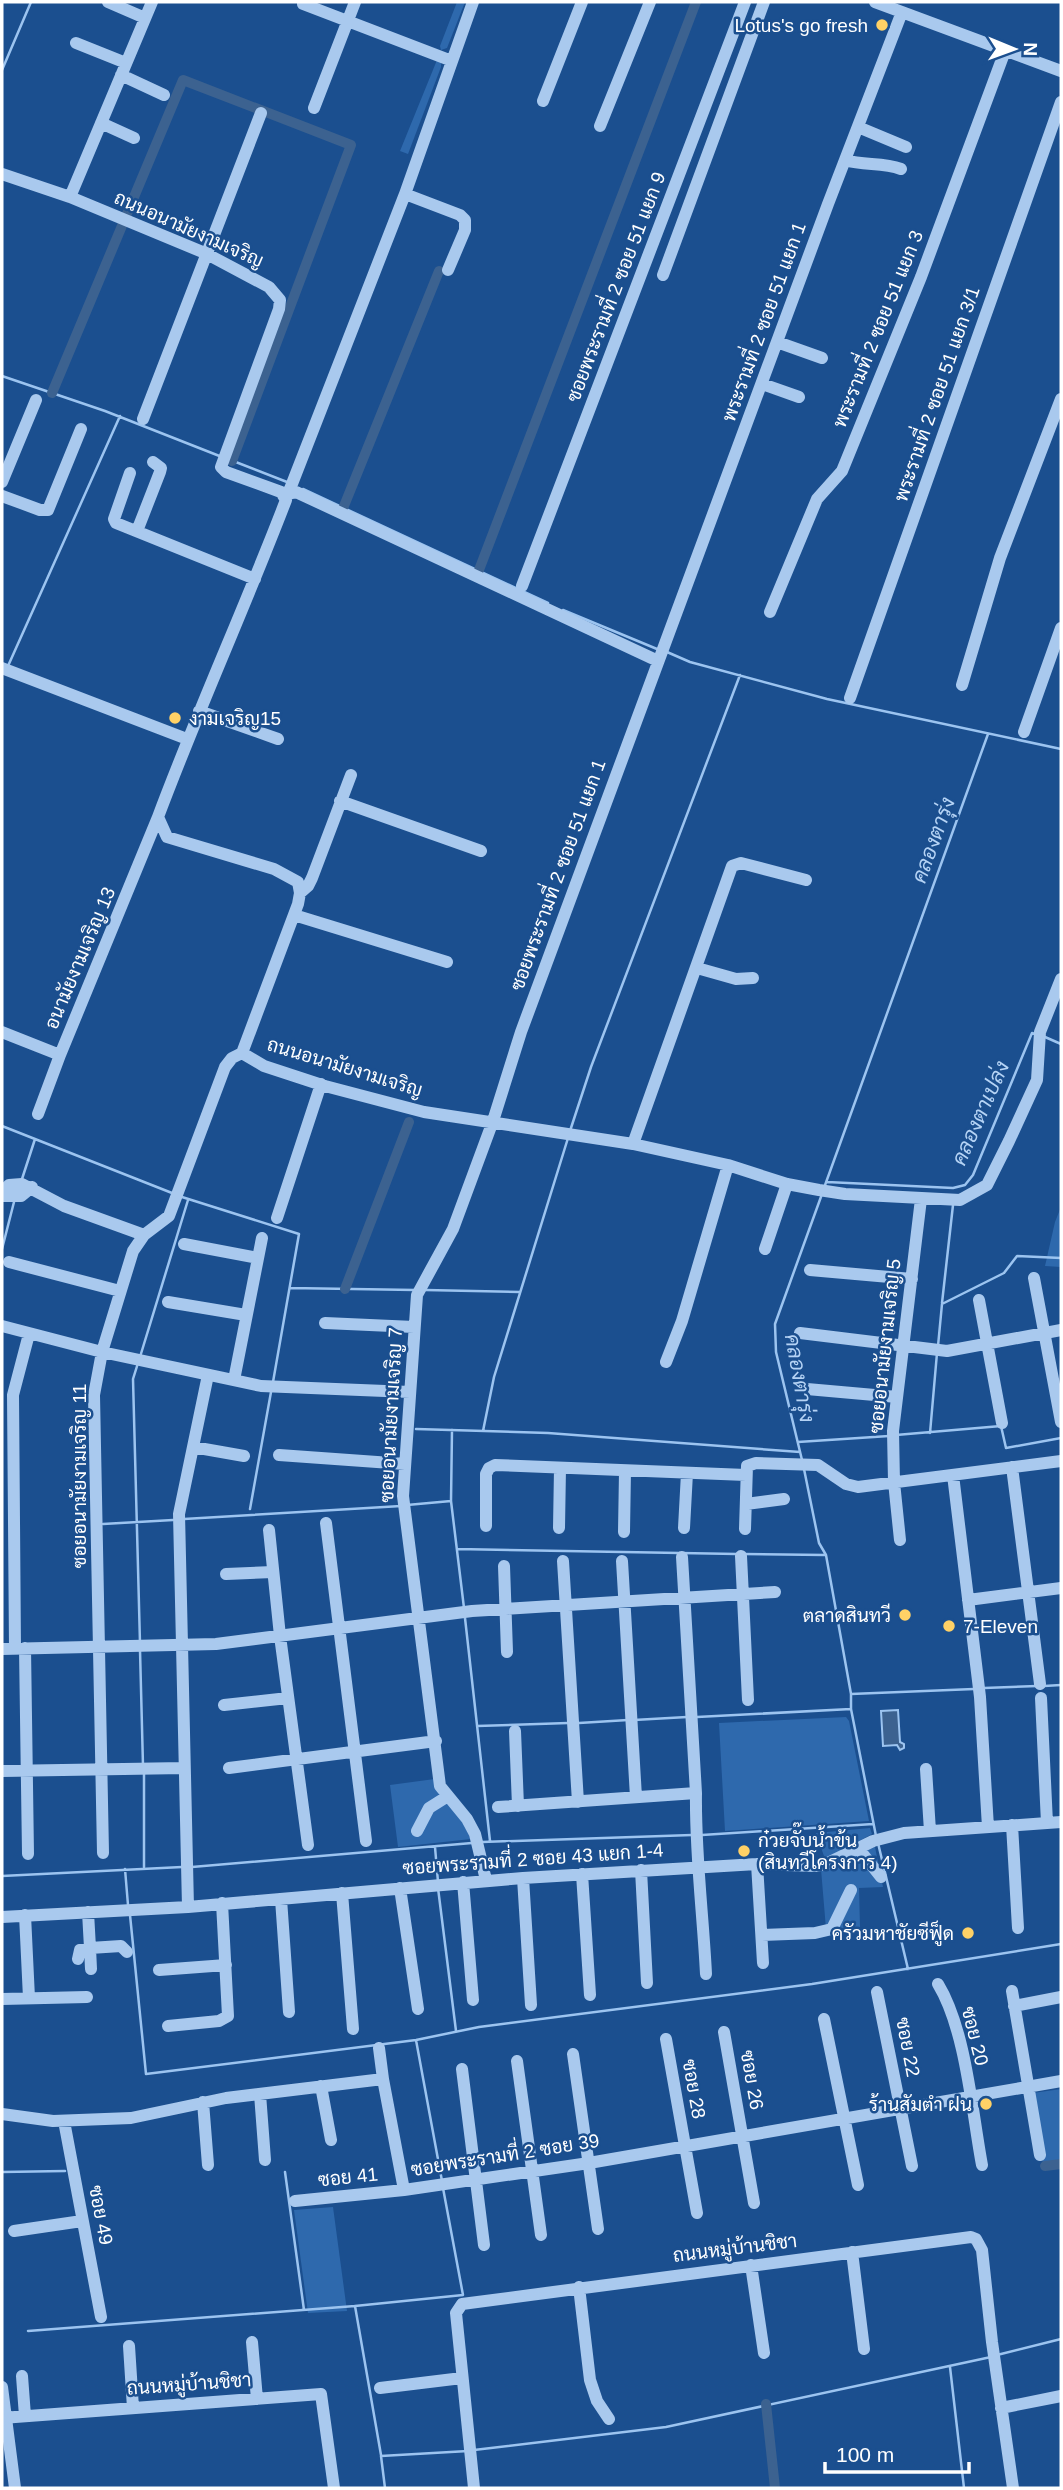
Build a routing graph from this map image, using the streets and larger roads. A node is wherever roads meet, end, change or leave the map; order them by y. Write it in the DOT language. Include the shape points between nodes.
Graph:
graph roads {
  1 [pos="108,2"];
  2 [pos="152,2"];
  3 [pos="355,2"];
  4 [pos="472,2"];
  5 [pos="582,2"];
  6 [pos="650,2"];
  7 [pos="745,2"];
  8 [pos="764,2"];
  9 [pos="875,2"];
  10 [pos="303,4"];
  11 [pos="902,12"];
  12 [pos="145,18"];
  13 [pos="348,21"];
  14 [pos="76,43"];
  15 [pos="1005,51"];
  16 [pos="452,61"];
  17 [pos="123,69"];
  18 [pos="1061,71"];
  19 [pos="164,95"];
  20 [pos="543,101"];
  21 [pos="1061,102"];
  22 [pos="314,107"];
  23 [pos="261,113"];
  24 [pos="101,123"];
  25 [pos="600,126"];
  26 [pos="858,127"];
  27 [pos="134,138"];
  28 [pos="906,147"];
  29 [pos="845,160"];
  30 [pos="901,169"];
  31 [pos="2,174"];
  32 [pos="405,194"];
  33 [pos="70,197"];
  34 [pos="205,253"];
  35 [pos="448,270"];
  36 [pos="663,275"];
  37 [pos="777,342"];
  38 [pos="822,358"];
  39 [pos="762,384"];
  40 [pos="799,397"];
  41 [pos="36,400"];
  42 [pos="1061,400"];
  43 [pos="143,419"];
  44 [pos="81,429"];
  45 [pos="153,462"];
  46 [pos="130,472"];
  47 [pos="2,482"];
  48 [pos="285,495"];
  49 [pos="2,496"];
  50 [pos="137,531"];
  51 [pos="255,579"];
  52 [pos="522,586"];
  53 [pos="770,612"];
  54 [pos="1061,628"];
  55 [pos="661,655"];
  56 [pos="2,668"];
  57 [pos="962,685"];
  58 [pos="850,698"];
  59 [pos="199,712"];
  60 [pos="1024,732"];
  61 [pos="187,739"];
  62 [pos="278,739"];
  63 [pos="351,775"];
  64 [pos="340,801"];
  65 [pos="158,817"];
  66 [pos="481,851"];
  67 [pos="806,880"];
  68 [pos="300,893"];
  69 [pos="294,915"];
  70 [pos="447,962"];
  71 [pos="697,968"];
  72 [pos="753,978"];
  73 [pos="1061,979"];
  74 [pos="2,1032"];
  75 [pos="242,1053"];
  76 [pos="60,1055"];
  77 [pos="321,1084"];
  78 [pos="38,1114"];
  79 [pos="493,1121"];
  80 [pos="633,1144"];
  81 [pos="728,1165"];
  82 [pos="788,1184"];
  83 [pos="14,1191"];
  84 [pos="921,1199"];
  85 [pos="277,1219"];
  86 [pos="144,1234"];
  87 [pos="262,1238"];
  88 [pos="184,1244"];
  89 [pos="765,1249"];
  90 [pos="258,1258"];
  91 [pos="9,1262"];
  92 [pos="810,1270"];
  93 [pos="1034,1278"];
  94 [pos="912,1279"];
  95 [pos="120,1291"];
  96 [pos="979,1300"];
  97 [pos="168,1302"];
  98 [pos="246,1315"];
  99 [pos="325,1323"];
  100 [pos="2,1326"];
  101 [pos="414,1327"];
  102 [pos="1061,1330"];
  103 [pos="800,1333"];
  104 [pos="29,1334"];
  105 [pos="1044,1334"];
  106 [pos="987,1345"];
  107 [pos="902,1348"];
  108 [pos="102,1353"];
  109 [pos="666,1362"];
  110 [pos="208,1375"];
  111 [pos="234,1380"];
  112 [pos="807,1389"];
  113 [pos="410,1392"];
  114 [pos="897,1397"];
  115 [pos="1061,1422"];
  116 [pos="1002,1423"];
  117 [pos="193,1447"];
  118 [pos="279,1455"];
  119 [pos="244,1456"];
  120 [pos="1061,1461"];
  121 [pos="405,1464"];
  122 [pos="1012,1467"];
  123 [pos="560,1468"];
  124 [pos="625,1471"];
  125 [pos="687,1473"];
  126 [pos="746,1475"];
  127 [pos="953,1475"];
  128 [pos="894,1482"];
  129 [pos="783,1499"];
  130 [pos="746,1504"];
  131 [pos="326,1523"];
  132 [pos="485,1526"];
  133 [pos="559,1528"];
  134 [pos="684,1528"];
  135 [pos="745,1529"];
  136 [pos="269,1530"];
  137 [pos="624,1532"];
  138 [pos="900,1540"];
  139 [pos="741,1556"];
  140 [pos="682,1557"];
  141 [pos="563,1561"];
  142 [pos="622,1561"];
  143 [pos="504,1566"];
  144 [pos="273,1572"];
  145 [pos="226,1574"];
  146 [pos="8,1584"];
  147 [pos="1061,1588"];
  148 [pos="775,1592"];
  149 [pos="1028,1592"];
  150 [pos="743,1595"];
  151 [pos="683,1598"];
  152 [pos="968,1600"];
  153 [pos="624,1601"];
  154 [pos="564,1605"];
  155 [pos="506,1608"];
  156 [pos="421,1618"];
  157 [pos="340,1628"];
  158 [pos="280,1636"];
  159 [pos="182,1647"];
  160 [pos="20,1648"];
  161 [pos="100,1648"];
  162 [pos="2,1649"];
  163 [pos="507,1652"];
  164 [pos="1040,1684"];
  165 [pos="288,1698"];
  166 [pos="1041,1698"];
  167 [pos="748,1700"];
  168 [pos="224,1705"];
  169 [pos="514,1731"];
  170 [pos="436,1741"];
  171 [pos="355,1751"];
  172 [pos="296,1759"];
  173 [pos="184,1768"];
  174 [pos="229,1768"];
  175 [pos="102,1769"];
  176 [pos="926,1769"];
  177 [pos="2,1771"];
  178 [pos="26,1771"];
  179 [pos="695,1793"];
  180 [pos="448,1797"];
  181 [pos="636,1797"];
  182 [pos="578,1802"];
  183 [pos="518,1806"];
  184 [pos="498,1807"];
  185 [pos="1061,1822"];
  186 [pos="1047,1823"];
  187 [pos="1012,1825"];
  188 [pos="988,1827"];
  189 [pos="417,1831"];
  190 [pos="929,1831"];
  191 [pos="366,1841"];
  192 [pos="308,1845"];
  193 [pos="858,1849"];
  194 [pos="103,1853"];
  195 [pos="28,1854"];
  196 [pos="757,1864"];
  197 [pos="700,1867"];
  198 [pos="640,1870"];
  199 [pos="582,1874"];
  200 [pos="881,1877"];
  201 [pos="523,1878"];
  202 [pos="486,1880"];
  203 [pos="463,1882"];
  204 [pos="400,1888"];
  205 [pos="852,1890"];
  206 [pos="342,1893"];
  207 [pos="281,1899"];
  208 [pos="222,1903"];
  209 [pos="188,1907"];
  210 [pos="88,1912"];
  211 [pos="24,1915"];
  212 [pos="2,1917"];
  213 [pos="1018,1928"];
  214 [pos="762,1936"];
  215 [pos="90,1948"];
  216 [pos="127,1952"];
  217 [pos="78,1959"];
  218 [pos="763,1963"];
  219 [pos="226,1965"];
  220 [pos="91,1969"];
  221 [pos="159,1970"];
  222 [pos="706,1974"];
  223 [pos="647,1983"];
  224 [pos="938,1984"];
  225 [pos="1012,1991"];
  226 [pos="877,1992"];
  227 [pos="590,1995"];
  228 [pos="87,1997"];
  229 [pos="1061,1997"];
  230 [pos="29,1998"];
  231 [pos="2,1999"];
  232 [pos="473,2000"];
  233 [pos="531,2005"];
  234 [pos="1014,2006"];
  235 [pos="418,2009"];
  236 [pos="289,2012"];
  237 [pos="824,2020"];
  238 [pos="167,2026"];
  239 [pos="353,2029"];
  240 [pos="724,2032"];
  241 [pos="666,2039"];
  242 [pos="379,2048"];
  243 [pos="573,2054"];
  244 [pos="517,2061"];
  245 [pos="462,2069"];
  246 [pos="383,2078"];
  247 [pos="1061,2081"];
  248 [pos="321,2086"];
  249 [pos="1029,2088"];
  250 [pos="260,2094"];
  251 [pos="970,2098"];
  252 [pos="203,2102"];
  253 [pos="901,2109"];
  254 [pos="2,2113"];
  255 [pos="845,2118"];
  256 [pos="64,2121"];
  257 [pos="742,2136"];
  258 [pos="331,2140"];
  259 [pos="684,2146"];
  260 [pos="1040,2155"];
  261 [pos="265,2160"];
  262 [pos="589,2163"];
  263 [pos="208,2165"];
  264 [pos="912,2165"];
  265 [pos="982,2165"];
  266 [pos="532,2171"];
  267 [pos="476,2178"];
  268 [pos="858,2185"];
  269 [pos="404,2190"];
  270 [pos="295,2202"];
  271 [pos="754,2203"];
  272 [pos="697,2213"];
  273 [pos="82,2221"];
  274 [pos="598,2229"];
  275 [pos="14,2231"];
  276 [pos="541,2235"];
  277 [pos="484,2245"];
  278 [pos="852,2252"];
  279 [pos="751,2265"];
  280 [pos="579,2287"];
  281 [pos="101,2317"];
  282 [pos="252,2342"];
  283 [pos="128,2346"];
  284 [pos="864,2349"];
  285 [pos="764,2353"];
  286 [pos="22,2376"];
  287 [pos="462,2378"];
  288 [pos="2,2386"];
  289 [pos="380,2388"];
  290 [pos="1061,2396"];
  291 [pos="257,2399"];
  292 [pos="133,2407"];
  293 [pos="1001,2408"];
  294 [pos="25,2416"];
  295 [pos="4,2418"];
  296 [pos="609,2419"];
  297 [pos="15,2488"];
  298 [pos="334,2488"];
  299 [pos="474,2488"];
  300 [pos="1013,2488"];
  1 -- 12 [label="street"];
  2 -- 12 [label="street"];
  3 -- 13 [label="street"];
  4 -- 16 [label="street"];
  5 -- 20 [label="street"];
  6 -- 25 [label="street"];
  7 -- 52 [label="street, ซอยพระรามที่ 2 ซอย 51 แยก 9"];
  8 -- 36 [label="street"];
  9 -- 11 [label="street"];
  10 -- 13 [label="street"];
  11 -- 15 [label="street"];
  11 -- 26 [label="street, พระรามที่ 2 ซอย 51 แยก 1"];
  12 -- 17 [label="street"];
  13 -- 16 [label="street"];
  13 -- 22 [label="street"];
  14 -- 17 [label="street"];
  15 -- 18 [label="street"];
  15 -- 53 [label="street, พระรามที่ 2 ซอย 51 แยก 3" via="842,471 817,499"];
  16 -- 32 [label="street"];
  17 -- 19 [label="street"];
  17 -- 24 [label="street"];
  21 -- 58 [label="street, พระรามที่ 2 ซอย 51 แยก 3/1"];
  23 -- 34 [label="street"];
  24 -- 27 [label="street"];
  24 -- 33 [label="street"];
  26 -- 28 [label="street"];
  26 -- 29 [label="street, พระรามที่ 2 ซอย 51 แยก 1"];
  29 -- 30 [label="street"];
  29 -- 37 [label="street, พระรามที่ 2 ซอย 51 แยก 1"];
  31 -- 33 [label="street, ถนนอนามัยงามเจริญ"];
  32 -- 35 [label="street" via="465,220"];
  32 -- 48 [label="street"];
  33 -- 34 [label="street, ถนนอนามัยงามเจริญ"];
  34 -- 43 [label="street"];
  34 -- 48 [label="street, ถนนอนามัยงามเจริญ" via="269,287 280,300 221,467"];
  37 -- 38 [label="street"];
  37 -- 39 [label="street, พระรามที่ 2 ซอย 51 แยก 1"];
  39 -- 40 [label="street"];
  39 -- 55 [label="street, พระรามที่ 2 ซอย 51 แยก 1"];
  41 -- 47 [label="street"];
  42 -- 57 [label="street" via="1000,558"];
  44 -- 49 [label="street" via="48,510"];
  45 -- 50 [label="street" via="161,468"];
  46 -- 50 [label="street" via="114,519"];
  48 -- 51 [label="street"];
  48 -- 55 [label="street" via="296,492"];
  50 -- 51 [label="street"];
  51 -- 59 [label="street"];
  54 -- 60 [label="street"];
  55 -- 79 [label="street, ซอยพระรามที่ 2 ซอย 51 แยก 1" via="521,1032"];
  56 -- 61 [label="street"];
  59 -- 61 [label="street"];
  59 -- 62 [label="street"];
  61 -- 65 [label="street"];
  63 -- 64 [label="street, ถนนอนามัยงามเจริญ"];
  64 -- 66 [label="street"];
  64 -- 68 [label="street, ถนนอนามัยงามเจริญ" via="312,878"];
  65 -- 68 [label="street" via="167,837 285,873 298,882"];
  65 -- 76 [label="street, อนามัยงามเจริญ 13"];
  67 -- 71 [label="street" via="735,863"];
  68 -- 69 [label="street, ถนนอนามัยงามเจริญ"];
  69 -- 70 [label="street"];
  69 -- 75 [label="street, ถนนอนามัยงามเจริญ"];
  71 -- 72 [label="street" via="736,979"];
  71 -- 80 [label="street"];
  73 -- 84 [label="street, ถนนอนามัยงามเจริญ" via="1040,1032 1037,1080 987,1185 960,1200"];
  74 -- 76 [label="street"];
  75 -- 77 [label="street, ถนนอนามัยงามเจริญ" via="264,1066"];
  75 -- 86 [label="street, ซอยอนามัยงามเจริญ 11" via="225,1068 169,1216"];
  76 -- 78 [label="street, อนามัยงามเจริญ 13"];
  77 -- 79 [label="street, ถนนอนามัยงามเจริญ" via="424,1112"];
  77 -- 85 [label="street"];
  79 -- 80 [label="street, ถนนอนามัยงามเจริญ"];
  79 -- 101 [label="street, ซอยอนามัยงามเจริญ 7" via="453,1229 416,1296"];
  80 -- 81 [label="street, ถนนอนามัยงามเจริญ"];
  81 -- 82 [label="street, ถนนอนามัยงามเจริญ"];
  81 -- 109 [label="street"];
  82 -- 84 [label="street, ถนนอนามัยงามเจริญ"];
  82 -- 89 [label="street"];
  83 -- 86 [label="street"];
  84 -- 94 [label="street, ซอยอนามัยงามเจริญ 5"];
  86 -- 95 [label="street, ซอยอนามัยงามเจริญ 11" via="133,1251"];
  87 -- 90 [label="street"];
  88 -- 90 [label="street"];
  90 -- 98 [label="street"];
  91 -- 95 [label="street"];
  92 -- 94 [label="street"];
  93 -- 105 [label="street"];
  94 -- 107 [label="street, ซอยอนามัยงามเจริญ 5"];
  95 -- 108 [label="street, ซอยอนามัยงามเจริญ 11"];
  96 -- 106 [label="street"];
  97 -- 98 [label="street"];
  98 -- 111 [label="street"];
  99 -- 101 [label="street"];
  100 -- 104 [label="street"];
  101 -- 113 [label="street, ซอยอนามัยงามเจริญ 7"];
  102 -- 105 [label="street"];
  103 -- 107 [label="street"];
  104 -- 108 [label="street"];
  104 -- 146 [label="street" via="13,1395"];
  105 -- 106 [label="street"];
  105 -- 115 [label="street"];
  106 -- 107 [label="street" via="947,1351"];
  106 -- 116 [label="street"];
  107 -- 114 [label="street, ซอยอนามัยงามเจริญ 5"];
  108 -- 110 [label="street"];
  108 -- 161 [label="street, ซอยอนามัยงามเจริญ 11" via="94,1395"];
  110 -- 111 [label="street"];
  110 -- 117 [label="street"];
  111 -- 113 [label="street" via="261,1386"];
  112 -- 114 [label="street"];
  113 -- 121 [label="street, ซอยอนามัยงามเจริญ 7"];
  114 -- 128 [label="street, ซอยอนามัยงามเจริญ 5"];
  117 -- 119 [label="street"];
  117 -- 159 [label="street" via="180,1514"];
  118 -- 121 [label="street"];
  120 -- 122 [label="street"];
  121 -- 156 [label="street, ซอยอนามัยงามเจริญ 7" via="404,1501"];
  122 -- 127 [label="street"];
  122 -- 149 [label="street"];
  123 -- 124 [label="street"];
  123 -- 132 [label="street" via="489,1468"];
  123 -- 133 [label="street"];
  124 -- 125 [label="street"];
  124 -- 137 [label="street"];
  125 -- 126 [label="street"];
  125 -- 134 [label="street"];
  126 -- 128 [label="street" via="747,1466 757,1463 814,1465 854,1487"];
  126 -- 130 [label="street"];
  127 -- 128 [label="street"];
  127 -- 152 [label="street"];
  128 -- 138 [label="street, ซอยอนามัยงามเจริญ 5"];
  129 -- 130 [label="street"];
  130 -- 135 [label="street"];
  131 -- 157 [label="street"];
  136 -- 144 [label="street"];
  139 -- 150 [label="street"];
  140 -- 151 [label="street"];
  141 -- 154 [label="street"];
  142 -- 153 [label="street"];
  143 -- 155 [label="street"];
  144 -- 145 [label="street"];
  144 -- 158 [label="street"];
  146 -- 160 [label="street"];
  147 -- 149 [label="street"];
  148 -- 150 [label="street"];
  149 -- 152 [label="street"];
  149 -- 164 [label="street"];
  150 -- 151 [label="street"];
  150 -- 167 [label="street"];
  151 -- 153 [label="street"];
  151 -- 179 [label="street"];
  152 -- 188 [label="street"];
  153 -- 154 [label="street"];
  153 -- 181 [label="street"];
  154 -- 155 [label="street"];
  154 -- 182 [label="street"];
  155 -- 156 [label="street"];
  155 -- 163 [label="street"];
  156 -- 157 [label="street"];
  156 -- 170 [label="street, ซอยอนามัยงามเจริญ 7"];
  157 -- 158 [label="street"];
  157 -- 171 [label="street"];
  158 -- 159 [label="street"];
  158 -- 165 [label="street"];
  159 -- 161 [label="street"];
  159 -- 173 [label="street"];
  160 -- 161 [label="street"];
  160 -- 162 [label="street"];
  160 -- 178 [label="street"];
  161 -- 175 [label="street, ซอยอนามัยงามเจริญ 11"];
  165 -- 168 [label="street"];
  165 -- 172 [label="street"];
  166 -- 186 [label="street"];
  169 -- 183 [label="street"];
  170 -- 171 [label="street"];
  170 -- 180 [label="street, ซอยอนามัยงามเจริญ 7" via="440,1786"];
  171 -- 172 [label="street"];
  171 -- 191 [label="street"];
  172 -- 174 [label="street"];
  172 -- 192 [label="street"];
  173 -- 175 [label="street"];
  173 -- 209 [label="street"];
  175 -- 178 [label="street"];
  175 -- 194 [label="street, ซอยอนามัยงามเจริญ 11"];
  176 -- 190 [label="street"];
  177 -- 178 [label="street"];
  178 -- 195 [label="street"];
  179 -- 181 [label="street"];
  179 -- 197 [label="street"];
  180 -- 189 [label="street" via="429,1808"];
  180 -- 202 [label="street, ซอยอนามัยงามเจริญ 7" via="475,1834"];
  181 -- 182 [label="street"];
  182 -- 183 [label="street"];
  183 -- 184 [label="street"];
  185 -- 186 [label="street, ซอยพระรามที่ 2 ซอย 43 แยก 1-4"];
  186 -- 187 [label="street, ซอยพระรามที่ 2 ซอย 43 แยก 1-4"];
  187 -- 188 [label="street, ซอยพระรามที่ 2 ซอย 43 แยก 1-4"];
  187 -- 213 [label="street"];
  188 -- 190 [label="street, ซอยพระรามที่ 2 ซอย 43 แยก 1-4"];
  190 -- 193 [label="street, ซอยพระรามที่ 2 ซอย 43 แยก 1-4" via="888,1837"];
  193 -- 196 [label="street, ซอยพระรามที่ 2 ซอย 43 แยก 1-4" via="815,1866"];
  193 -- 200 [label="street"];
  196 -- 197 [label="street, ซอยพระรามที่ 2 ซอย 43 แยก 1-4"];
  196 -- 214 [label="street"];
  197 -- 198 [label="street, ซอยพระรามที่ 2 ซอย 43 แยก 1-4"];
  197 -- 222 [label="street"];
  198 -- 199 [label="street, ซอยพระรามที่ 2 ซอย 43 แยก 1-4"];
  198 -- 223 [label="street"];
  199 -- 201 [label="street, ซอยพระรามที่ 2 ซอย 43 แยก 1-4"];
  199 -- 227 [label="street"];
  201 -- 202 [label="street, ซอยพระรามที่ 2 ซอย 43 แยก 1-4"];
  201 -- 233 [label="street"];
  202 -- 203 [label="street, ซอยพระรามที่ 2 ซอย 43 แยก 1-4"];
  203 -- 204 [label="street, ซอยพระรามที่ 2 ซอย 43 แยก 1-4"];
  203 -- 232 [label="street"];
  204 -- 206 [label="street, ซอยพระรามที่ 2 ซอย 43 แยก 1-4"];
  204 -- 235 [label="street"];
  205 -- 214 [label="street" via="832,1929"];
  206 -- 207 [label="street, ซอยพระรามที่ 2 ซอย 43 แยก 1-4"];
  206 -- 239 [label="street"];
  207 -- 208 [label="street, ซอยพระรามที่ 2 ซอย 43 แยก 1-4"];
  207 -- 236 [label="street"];
  208 -- 209 [label="street, ซอยพระรามที่ 2 ซอย 43 แยก 1-4"];
  208 -- 219 [label="street"];
  209 -- 210 [label="street, ซอยพระรามที่ 2 ซอย 43 แยก 1-4"];
  210 -- 211 [label="street, ซอยพระรามที่ 2 ซอย 43 แยก 1-4"];
  210 -- 215 [label="street"];
  211 -- 212 [label="street, ซอยพระรามที่ 2 ซอย 43 แยก 1-4"];
  211 -- 230 [label="street"];
  214 -- 218 [label="street"];
  215 -- 216 [label="street" via="121,1946"];
  215 -- 217 [label="street" via="80,1951"];
  215 -- 220 [label="street"];
  219 -- 221 [label="street"];
  219 -- 238 [label="street" via="226,2019"];
  224 -- 251 [label="street, ซอย 20" via="952,2016"];
  225 -- 234 [label="street"];
  226 -- 253 [label="street, ซอย 22"];
  228 -- 230 [label="street"];
  229 -- 234 [label="street"];
  230 -- 231 [label="street"];
  234 -- 249 [label="street"];
  237 -- 255 [label="street"];
  240 -- 257 [label="street, ซอย 26"];
  241 -- 259 [label="street, ซอย 28"];
  242 -- 246 [label="street, ซอยพระรามที่ 2 ซอย 39"];
  243 -- 262 [label="street"];
  244 -- 266 [label="street"];
  245 -- 267 [label="street"];
  246 -- 248 [label="street"];
  246 -- 269 [label="street, ซอยพระรามที่ 2 ซอย 39"];
  247 -- 249 [label="street, ซอยพระรามที่ 2 ซอย 39"];
  248 -- 250 [label="street"];
  248 -- 258 [label="street"];
  249 -- 251 [label="street, ซอยพระรามที่ 2 ซอย 39"];
  249 -- 260 [label="street"];
  250 -- 252 [label="street"];
  250 -- 261 [label="street"];
  251 -- 253 [label="street, ซอยพระรามที่ 2 ซอย 39"];
  251 -- 265 [label="street, ซอย 20"];
  252 -- 256 [label="street" via="131,2118"];
  252 -- 263 [label="street"];
  253 -- 255 [label="street, ซอยพระรามที่ 2 ซอย 39"];
  253 -- 264 [label="street, ซอย 22"];
  254 -- 256 [label="street"];
  255 -- 257 [label="street, ซอยพระรามที่ 2 ซอย 39"];
  255 -- 268 [label="street"];
  256 -- 273 [label="street, ซอย 49"];
  257 -- 259 [label="street, ซอยพระรามที่ 2 ซอย 39"];
  257 -- 271 [label="street, ซอย 26"];
  259 -- 262 [label="street, ซอยพระรามที่ 2 ซอย 39"];
  259 -- 272 [label="street, ซอย 28"];
  262 -- 266 [label="street, ซอยพระรามที่ 2 ซอย 39"];
  262 -- 274 [label="street"];
  266 -- 267 [label="street, ซอยพระรามที่ 2 ซอย 39"];
  266 -- 276 [label="street"];
  267 -- 269 [label="street, ซอยพระรามที่ 2 ซอย 39"];
  267 -- 277 [label="street"];
  269 -- 270 [label="street, ซอย 41"];
  273 -- 275 [label="street"];
  273 -- 281 [label="street, ซอย 49"];
  278 -- 279 [label="street, ถนนหมู่บ้านชิชา"];
  278 -- 284 [label="street"];
  278 -- 293 [label="street, ถนนหมู่บ้านชิชา" via="976,2239 982,2250"];
  279 -- 280 [label="street, ถนนหมู่บ้านชิชา"];
  279 -- 285 [label="street"];
  280 -- 287 [label="street, ถนนหมู่บ้านชิชา" via="458,2306"];
  280 -- 296 [label="street" via="593,2392"];
  282 -- 291 [label="street"];
  283 -- 292 [label="street"];
  286 -- 294 [label="street"];
  287 -- 289 [label="street"];
  287 -- 299 [label="street, ถนนหมู่บ้านชิชา"];
  288 -- 295 [label="street"];
  290 -- 293 [label="street"];
  291 -- 292 [label="street, ถนนหมู่บ้านชิชา"];
  291 -- 298 [label="street, ถนนหมู่บ้านชิชา" via="321,2394"];
  292 -- 294 [label="street, ถนนหมู่บ้านชิชา"];
  293 -- 300 [label="street, ถนนหมู่บ้านชิชา"];
  294 -- 295 [label="street, ถนนหมู่บ้านชิชา"];
  295 -- 297 [label="street"];
}
